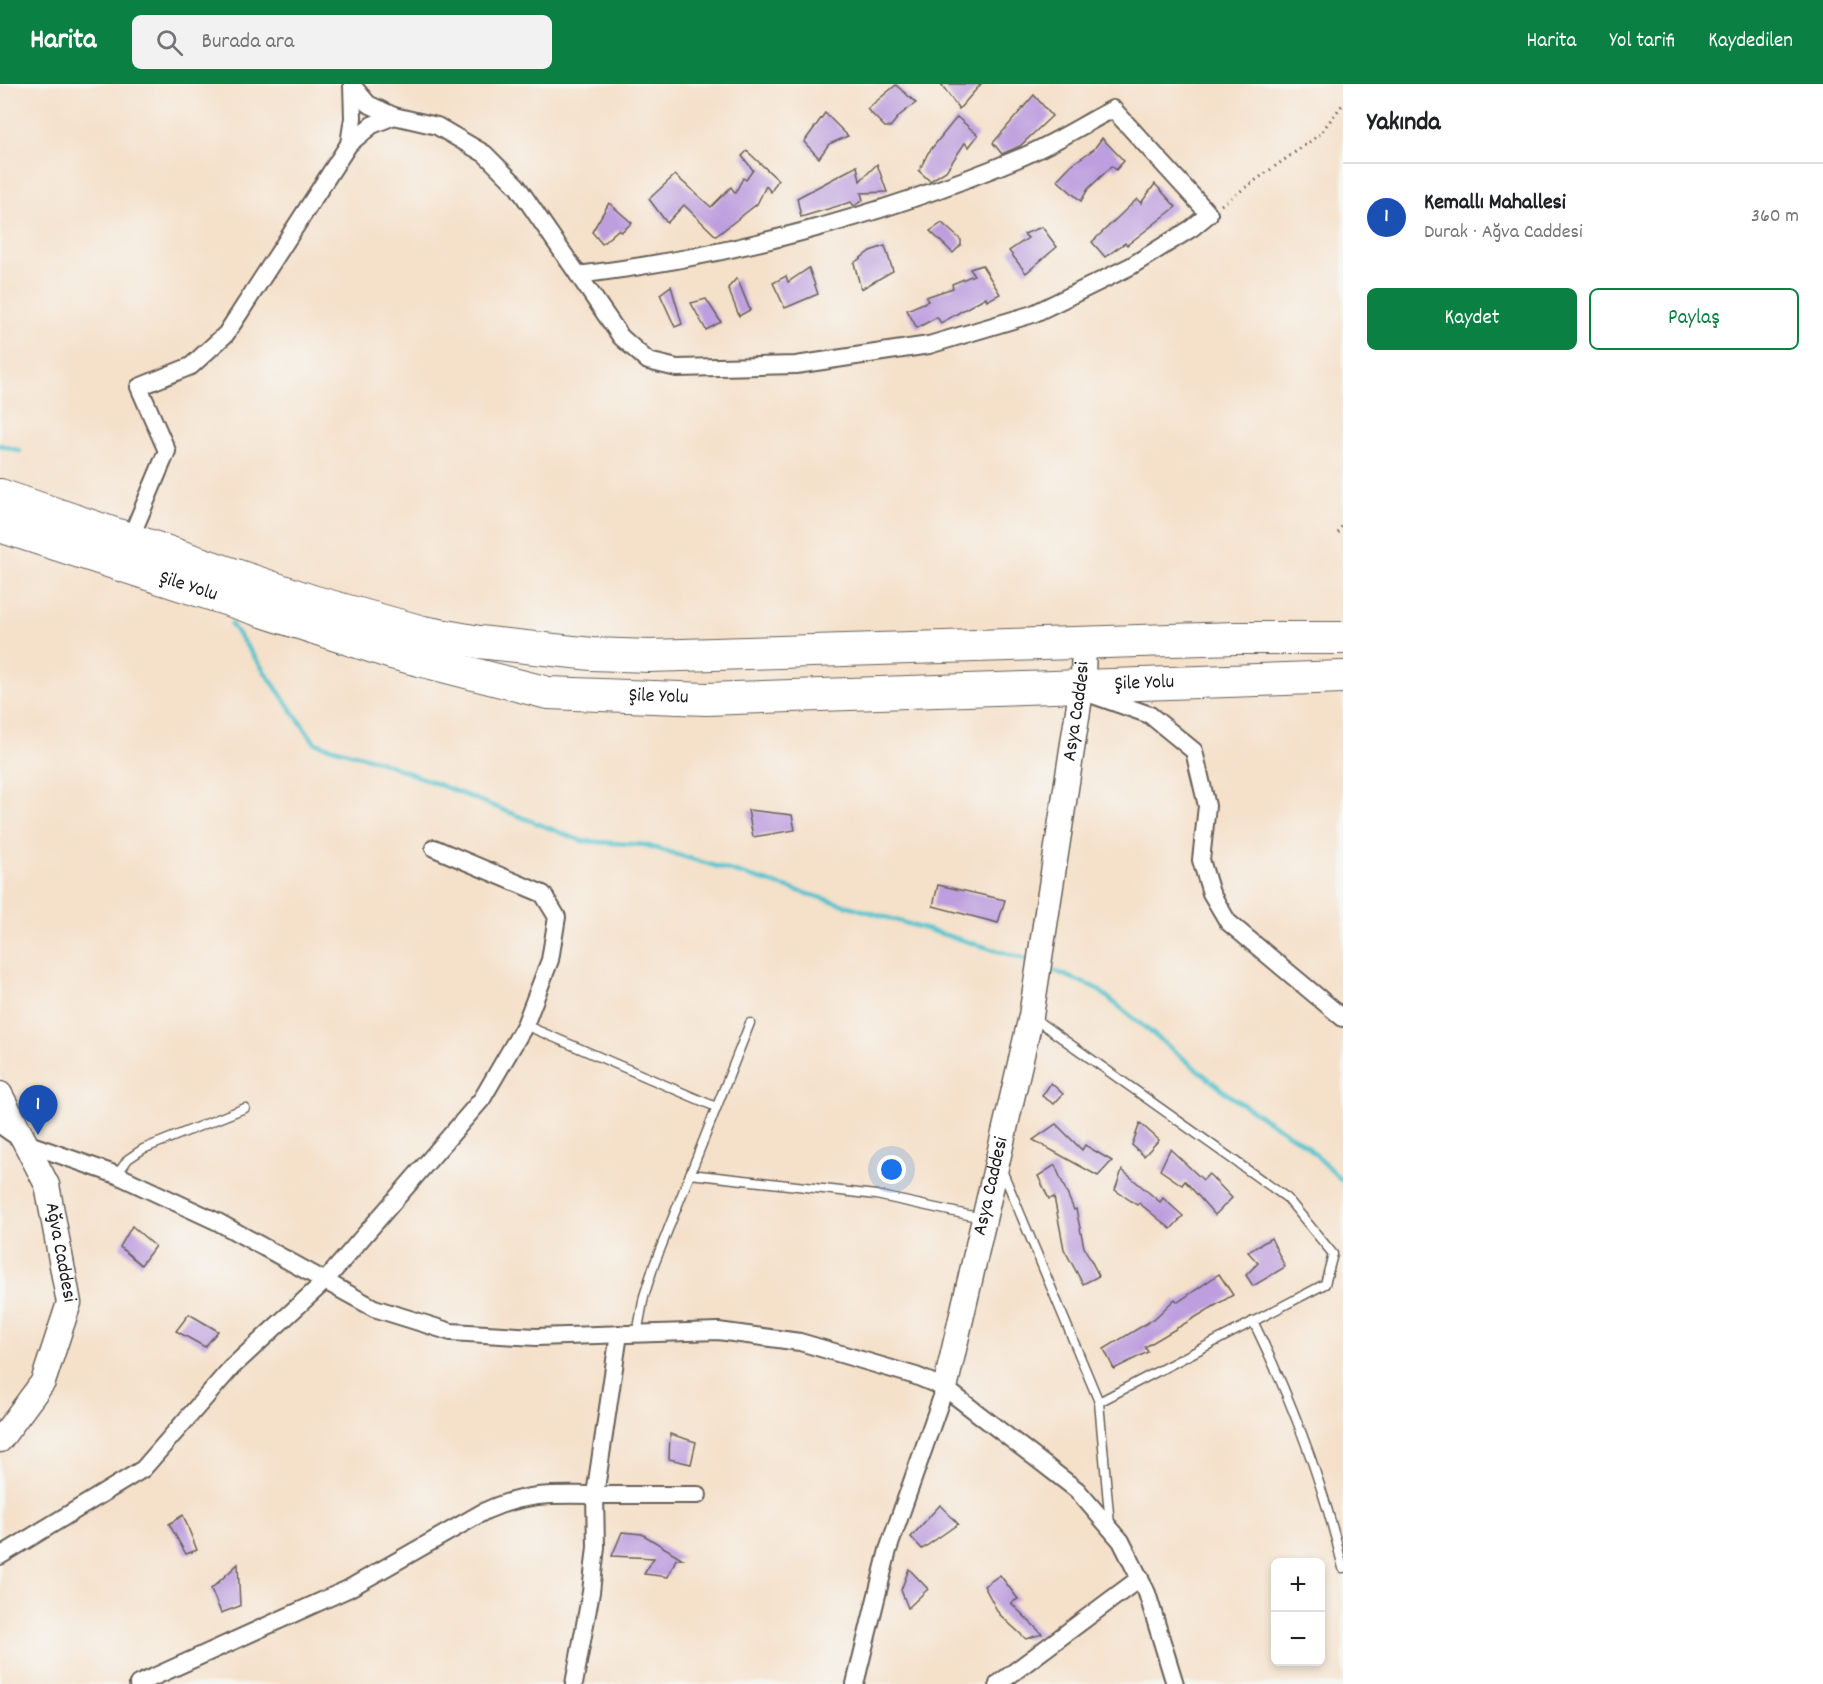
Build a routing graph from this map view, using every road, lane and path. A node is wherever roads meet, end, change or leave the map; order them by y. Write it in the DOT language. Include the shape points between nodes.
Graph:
graph roads {
  1 [pos="352,84"];
  2 [pos="1343,104"];
  3 [pos="394,116"];
  4 [pos="349,144"];
  5 [pos="1209,214"];
  6 [pos="578,275"];
  7 [pos="0,495"];
  8 [pos="1343,525"];
  9 [pos="0,526"];
  10 [pos="1338,533"];
  11 [pos="130,539"];
  12 [pos="1343,638"];
  13 [pos="1084,643"];
  14 [pos="1343,677"];
  15 [pos="1082,688"];
  16 [pos="434,848"];
  17 [pos="1031,1016"];
  18 [pos="1343,1018"];
  19 [pos="750,1023"];
  20 [pos="525,1025"];
  21 [pos="0,1094"];
  22 [pos="716,1107"];
  23 [pos="245,1108"];
  24 [pos="0,1125"];
  25 [pos="26,1143"];
  26 [pos="999,1162"];
  27 [pos="690,1174"];
  28 [pos="117,1175"];
  29 [pos="986,1219"];
  30 [pos="324,1282"];
  31 [pos="1253,1321"];
  32 [pos="619,1334"];
  33 [pos="637,1334"];
  34 [pos="945,1388"];
  35 [pos="1099,1402"];
  36 [pos="0,1440"];
  37 [pos="595,1495"];
  38 [pos="698,1496"];
  39 [pos="1110,1528"];
  40 [pos="0,1556"];
  41 [pos="1343,1568"];
  42 [pos="1140,1578"];
  43 [pos="138,1684"];
  44 [pos="574,1684"];
  45 [pos="855,1684"];
  46 [pos="998,1684"];
  47 [pos="1175,1684"];
  1 -- 3 [label="street" via="368,104"];
  1 -- 4 [label="street"];
  2 -- 5 [label="path" via="1319,135"];
  3 -- 4 [label="street" via="372,125"];
  3 -- 6 [label="street" via="437,126 485,154 517,186"];
  4 -- 11 [label="street" via="226,334 191,366 139,387 167,450"];
  5 -- 6 [label="street" via="1113,109 1018,159 892,204 764,241 644,267"];
  5 -- 6 [label="street" via="1131,266 1033,314 929,345 796,365 677,368 648,361 621,338"];
  7 -- 11 [label="highway, Şile Yolu"];
  8 -- 10 [label="path"];
  9 -- 15 [label="highway, Şile Yolu" via="392,653 548,693 706,699"];
  11 -- 13 [label="highway, Şile Yolu" via="312,601 423,632 479,642 650,656"];
  12 -- 13 [label="highway, Şile Yolu"];
  13 -- 15 [label="street, Asya Caddesi"];
  14 -- 15 [label="highway, Şile Yolu"];
  15 -- 17 [label="street, Asya Caddesi"];
  15 -- 18 [label="street" via="1150,715 1194,751 1207,806 1201,860 1211,893 1228,922"];
  16 -- 20 [label="street" via="543,894 557,917 550,960"];
  17 -- 26 [label="street, Asya Caddesi"];
  17 -- 31 [label="lane" via="1287,1198 1333,1254 1325,1284"];
  19 -- 22 [label="lane"];
  20 -- 22 [label="lane"];
  20 -- 30 [label="street" via="482,1099"];
  21 -- 25 [label="street, Ağva Caddesi"];
  22 -- 27 [label="lane"];
  23 -- 28 [label="lane" via="143,1149 128,1159"];
  24 -- 25 [label="street"];
  25 -- 28 [label="street"];
  25 -- 36 [label="street, Ağva Caddesi" via="47,1185 69,1303 43,1382"];
  26 -- 29 [label="street, Asya Caddesi"];
  26 -- 35 [label="lane"];
  27 -- 29 [label="lane" via="876,1195"];
  27 -- 33 [label="lane" via="648,1280"];
  28 -- 30 [label="street" via="218,1222"];
  29 -- 34 [label="street, Asya Caddesi"];
  30 -- 32 [label="street" via="374,1308 451,1332 536,1337"];
  30 -- 40 [label="street" via="231,1368 143,1469"];
  31 -- 35 [label="lane"];
  31 -- 41 [label="lane" via="1310,1453"];
  32 -- 33 [label="street"];
  32 -- 37 [label="street"];
  33 -- 34 [label="street" via="717,1331 800,1342"];
  34 -- 39 [label="street" via="1077,1490"];
  34 -- 45 [label="street" via="888,1550"];
  35 -- 39 [label="lane"];
  37 -- 38 [label="street"];
  37 -- 43 [label="street" via="531,1495 508,1501 348,1589"];
  37 -- 44 [label="street" via="596,1547"];
  39 -- 42 [label="street"];
  42 -- 46 [label="street"];
  42 -- 47 [label="street"];
}
